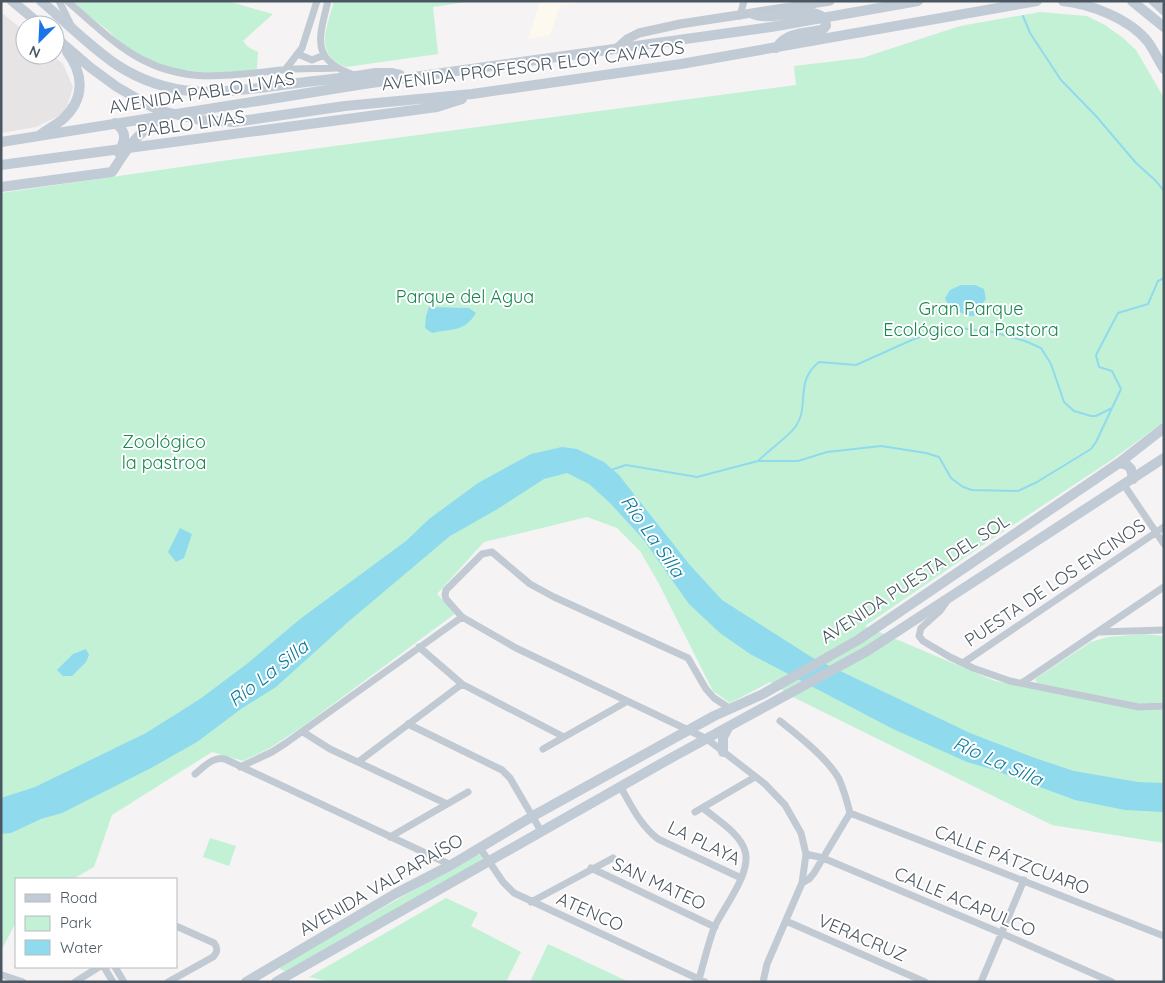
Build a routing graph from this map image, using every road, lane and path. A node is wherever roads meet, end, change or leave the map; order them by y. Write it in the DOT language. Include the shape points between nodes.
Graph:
graph roads {
  1 [pos="12,1"];
  2 [pos="41,1"];
  3 [pos="59,1"];
  4 [pos="67,1"];
  5 [pos="317,1"];
  6 [pos="744,1"];
  7 [pos="830,1"];
  8 [pos="918,1"];
  9 [pos="1037,1"];
  10 [pos="1062,1"];
  11 [pos="1132,1"];
  12 [pos="1153,1"];
  13 [pos="326,2"];
  14 [pos="1164,11"];
  15 [pos="753,14"];
  16 [pos="29,15"];
  17 [pos="740,16"];
  18 [pos="825,18"];
  19 [pos="72,27"];
  20 [pos="1164,27"];
  21 [pos="1147,42"];
  22 [pos="65,46"];
  23 [pos="618,47"];
  24 [pos="776,48"];
  25 [pos="65,51"];
  26 [pos="298,54"];
  27 [pos="324,55"];
  28 [pos="1164,56"];
  29 [pos="336,68"];
  30 [pos="1164,69"];
  31 [pos="285,70"];
  32 [pos="357,76"];
  33 [pos="408,77"];
  34 [pos="472,94"];
  35 [pos="164,116"];
  36 [pos="115,123"];
  37 [pos="36,137"];
  38 [pos="1,142"];
  39 [pos="1,165"];
  40 [pos="112,172"];
  41 [pos="1,187"];
  42 [pos="1164,428"];
  43 [pos="1164,435"];
  44 [pos="1150,440"];
  45 [pos="1162,458"];
  46 [pos="1119,463"];
  47 [pos="1090,482"];
  48 [pos="1128,482"];
  49 [pos="1100,500"];
  50 [pos="1164,527"];
  51 [pos="1156,533"];
  52 [pos="1164,544"];
  53 [pos="1164,587"];
  54 [pos="948,598"];
  55 [pos="462,616"];
  56 [pos="1164,630"];
  57 [pos="1098,632"];
  58 [pos="419,647"];
  59 [pos="963,663"];
  60 [pos="462,684"];
  61 [pos="1022,684"];
  62 [pos="626,702"];
  63 [pos="1164,706"];
  64 [pos="729,708"];
  65 [pos="780,721"];
  66 [pos="408,724"];
  67 [pos="728,728"];
  68 [pos="689,730"];
  69 [pos="304,732"];
  70 [pos="564,737"];
  71 [pos="707,739"];
  72 [pos="543,749"];
  73 [pos="723,752"];
  74 [pos="358,762"];
  75 [pos="240,767"];
  76 [pos="195,774"];
  77 [pos="755,776"];
  78 [pos="620,786"];
  79 [pos="468,792"];
  80 [pos="447,804"];
  81 [pos="703,808"];
  82 [pos="695,812"];
  83 [pos="850,813"];
  84 [pos="533,816"];
  85 [pos="541,831"];
  86 [pos="390,837"];
  87 [pos="480,848"];
  88 [pos="806,854"];
  89 [pos="614,858"];
  90 [pos="823,858"];
  91 [pos="489,861"];
  92 [pos="451,865"];
  93 [pos="591,868"];
  94 [pos="741,878"];
  95 [pos="1024,880"];
  96 [pos="802,883"];
  97 [pos="531,902"];
  98 [pos="786,921"];
  99 [pos="178,927"];
  100 [pos="715,927"];
  101 [pos="1002,933"];
  102 [pos="1164,936"];
  103 [pos="97,968"];
  104 [pos="105,968"];
  105 [pos="116,968"];
  106 [pos="2,974"];
  107 [pos="702,980"];
  108 [pos="23,982"];
  109 [pos="75,982"];
  110 [pos="113,982"];
  111 [pos="124,982"];
  112 [pos="168,982"];
  113 [pos="246,982"];
  114 [pos="276,982"];
  115 [pos="763,982"];
  116 [pos="925,982"];
  117 [pos="981,982"];
  118 [pos="1112,982"];
  1 -- 16 [label="main road"];
  2 -- 19 [label="main road, AVENIDA PROFESOR ELOY CAVAZOS"];
  3 -- 19 [label="street"];
  4 -- 31 [label="street" via="125,49 179,74 214,77"];
  5 -- 26 [label="street" via="306,40"];
  6 -- 17 [label="street"];
  7 -- 15 [label="street"];
  8 -- 18 [label="main road, AVENIDA PROFESOR ELOY CAVAZOS"];
  9 -- 24 [label="main road, AVENIDA PROFESOR ELOY CAVAZOS"];
  10 -- 21 [label="main road" via="1103,12 1131,27"];
  11 -- 20 [label="main road"];
  12 -- 14 [label="street"];
  13 -- 27 [label="street" via="320,38"];
  15 -- 17 [label="street"];
  15 -- 18 [label="main road" via="771,17 810,11"];
  17 -- 23 [label="street" via="639,33"];
  18 -- 23 [label="main road, AVENIDA PROFESOR ELOY CAVAZOS"];
  18 -- 24 [label="main road" via="826,26 822,30 788,36"];
  19 -- 32 [label="main road, AVENIDA PROFESOR ELOY CAVAZOS" via="130,72 145,80 188,92 234,92"];
  21 -- 28 [label="main road"];
  21 -- 30 [label="main road"];
  22 -- 34 [label="main road, AVENIDA PROFESOR ELOY CAVAZOS" via="134,98 174,114 200,120 250,121 344,106"];
  23 -- 33 [label="main road, AVENIDA PROFESOR ELOY CAVAZOS"];
  24 -- 34 [label="main road, AVENIDA PROFESOR ELOY CAVAZOS"];
  25 -- 37 [label="main road" via="80,78 75,103 59,122"];
  26 -- 27 [label="street" via="308,60"];
  26 -- 31 [label="street"];
  27 -- 29 [label="street"];
  29 -- 31 [label="street"];
  29 -- 32 [label="street"];
  32 -- 33 [label="main road, AVENIDA PROFESOR ELOY CAVAZOS" via="391,73"];
  33 -- 35 [label="main road, AVENIDA PABLO LIVAS"];
  34 -- 39 [label="main road, PABLO LIVAS" via="437,107"];
  35 -- 36 [label="main road, AVENIDA PABLO LIVAS"];
  35 -- 40 [label="main road" via="136,137"];
  36 -- 37 [label="main road, AVENIDA PABLO LIVAS"];
  36 -- 40 [label="main road" via="124,131 125,138"];
  37 -- 38 [label="main road, AVENIDA PABLO LIVAS"];
  40 -- 41 [label="main road"];
  42 -- 44 [label="main road"];
  43 -- 44 [label="main road"];
  44 -- 46 [label="main road, AVENIDA PUESTA DEL SOL"];
  45 -- 48 [label="main road, AVENIDA PUESTA DEL SOL"];
  46 -- 47 [label="main road, AVENIDA PUESTA DEL SOL"];
  46 -- 48 [label="main road" via="1127,465 1133,473"];
  47 -- 49 [label="main road" via="1092,492"];
  47 -- 64 [label="main road, AVENIDA PUESTA DEL SOL" via="858,640 762,694"];
  48 -- 49 [label="main road, AVENIDA PUESTA DEL SOL"];
  48 -- 51 [label="street"];
  49 -- 54 [label="main road, AVENIDA PUESTA DEL SOL"];
  50 -- 51 [label="street, PUESTA DE LOS ENCINOS"];
  51 -- 52 [label="street"];
  51 -- 59 [label="street, PUESTA DE LOS ENCINOS"];
  53 -- 57 [label="street"];
  54 -- 59 [label="street" via="940,611 921,628 919,636"];
  54 -- 67 [label="main road, AVENIDA PUESTA DEL SOL" via="868,651"];
  55 -- 58 [label="street"];
  55 -- 62 [label="street" via="516,648"];
  55 -- 64 [label="street" via="444,595 446,590 482,554 488,551 497,554 530,584 688,658 706,689"];
  56 -- 57 [label="street"];
  57 -- 61 [label="street"];
  58 -- 60 [label="street"];
  58 -- 69 [label="street"];
  59 -- 61 [label="street"];
  60 -- 66 [label="street"];
  60 -- 70 [label="street"];
  61 -- 63 [label="street" via="1139,707"];
  62 -- 68 [label="street"];
  62 -- 70 [label="street"];
  64 -- 68 [label="main road, AVENIDA PUESTA DEL SOL"];
  65 -- 83 [label="street" via="838,778"];
  66 -- 74 [label="street"];
  66 -- 84 [label="street" via="502,770"];
  67 -- 71 [label="main road, AVENIDA PUESTA DEL SOL"];
  67 -- 73 [label="main road" via="723,737"];
  68 -- 71 [label="street"];
  68 -- 84 [label="main road, AVENIDA VALPARAÍSO"];
  69 -- 74 [label="street"];
  69 -- 75 [label="street"];
  70 -- 72 [label="street"];
  71 -- 73 [label="street"];
  71 -- 78 [label="main road, AVENIDA PUESTA DEL SOL"];
  73 -- 77 [label="street"];
  74 -- 80 [label="street"];
  75 -- 76 [label="street" via="216,758"];
  75 -- 86 [label="street"];
  77 -- 81 [label="street"];
  77 -- 88 [label="street" via="785,805 801,833"];
  78 -- 85 [label="main road, AVENIDA VALPARAÍSO"];
  78 -- 94 [label="street, LA PLAYA" via="649,832"];
  79 -- 80 [label="street"];
  80 -- 86 [label="street"];
  81 -- 82 [label="street"];
  81 -- 94 [label="street" via="742,844 746,857"];
  83 -- 90 [label="street"];
  83 -- 95 [label="street, CALLE PÁTZCUARO"];
  84 -- 85 [label="street"];
  84 -- 87 [label="main road, AVENIDA VALPARAÍSO"];
  85 -- 91 [label="main road, AVENIDA VALPARAÍSO"];
  86 -- 92 [label="street"];
  87 -- 91 [label="street, ATENCO"];
  87 -- 92 [label="main road, AVENIDA VALPARAÍSO"];
  88 -- 90 [label="street, CALLE ACAPULCO"];
  88 -- 96 [label="street"];
  89 -- 93 [label="street"];
  90 -- 96 [label="street" via="812,877"];
  90 -- 101 [label="street, CALLE ACAPULCO"];
  91 -- 97 [label="street, ATENCO" via="514,893"];
  91 -- 114 [label="main road, AVENIDA VALPARAÍSO"];
  92 -- 113 [label="main road, AVENIDA VALPARAÍSO" via="402,890"];
  93 -- 97 [label="street"];
  93 -- 100 [label="street, SAN MATEO"];
  94 -- 100 [label="street"];
  95 -- 101 [label="street"];
  95 -- 102 [label="street, CALLE PÁTZCUARO"];
  96 -- 98 [label="street"];
  97 -- 107 [label="street, ATENCO"];
  98 -- 115 [label="street" via="767,964"];
  98 -- 116 [label="street, VERACRUZ"];
  99 -- 112 [label="street" via="214,943 217,950 213,957"];
  100 -- 107 [label="street"];
  101 -- 117 [label="street"];
  101 -- 118 [label="street, CALLE ACAPULCO"];
  103 -- 109 [label="street"];
  104 -- 110 [label="street"];
  105 -- 111 [label="street"];
  106 -- 108 [label="street"];
}
